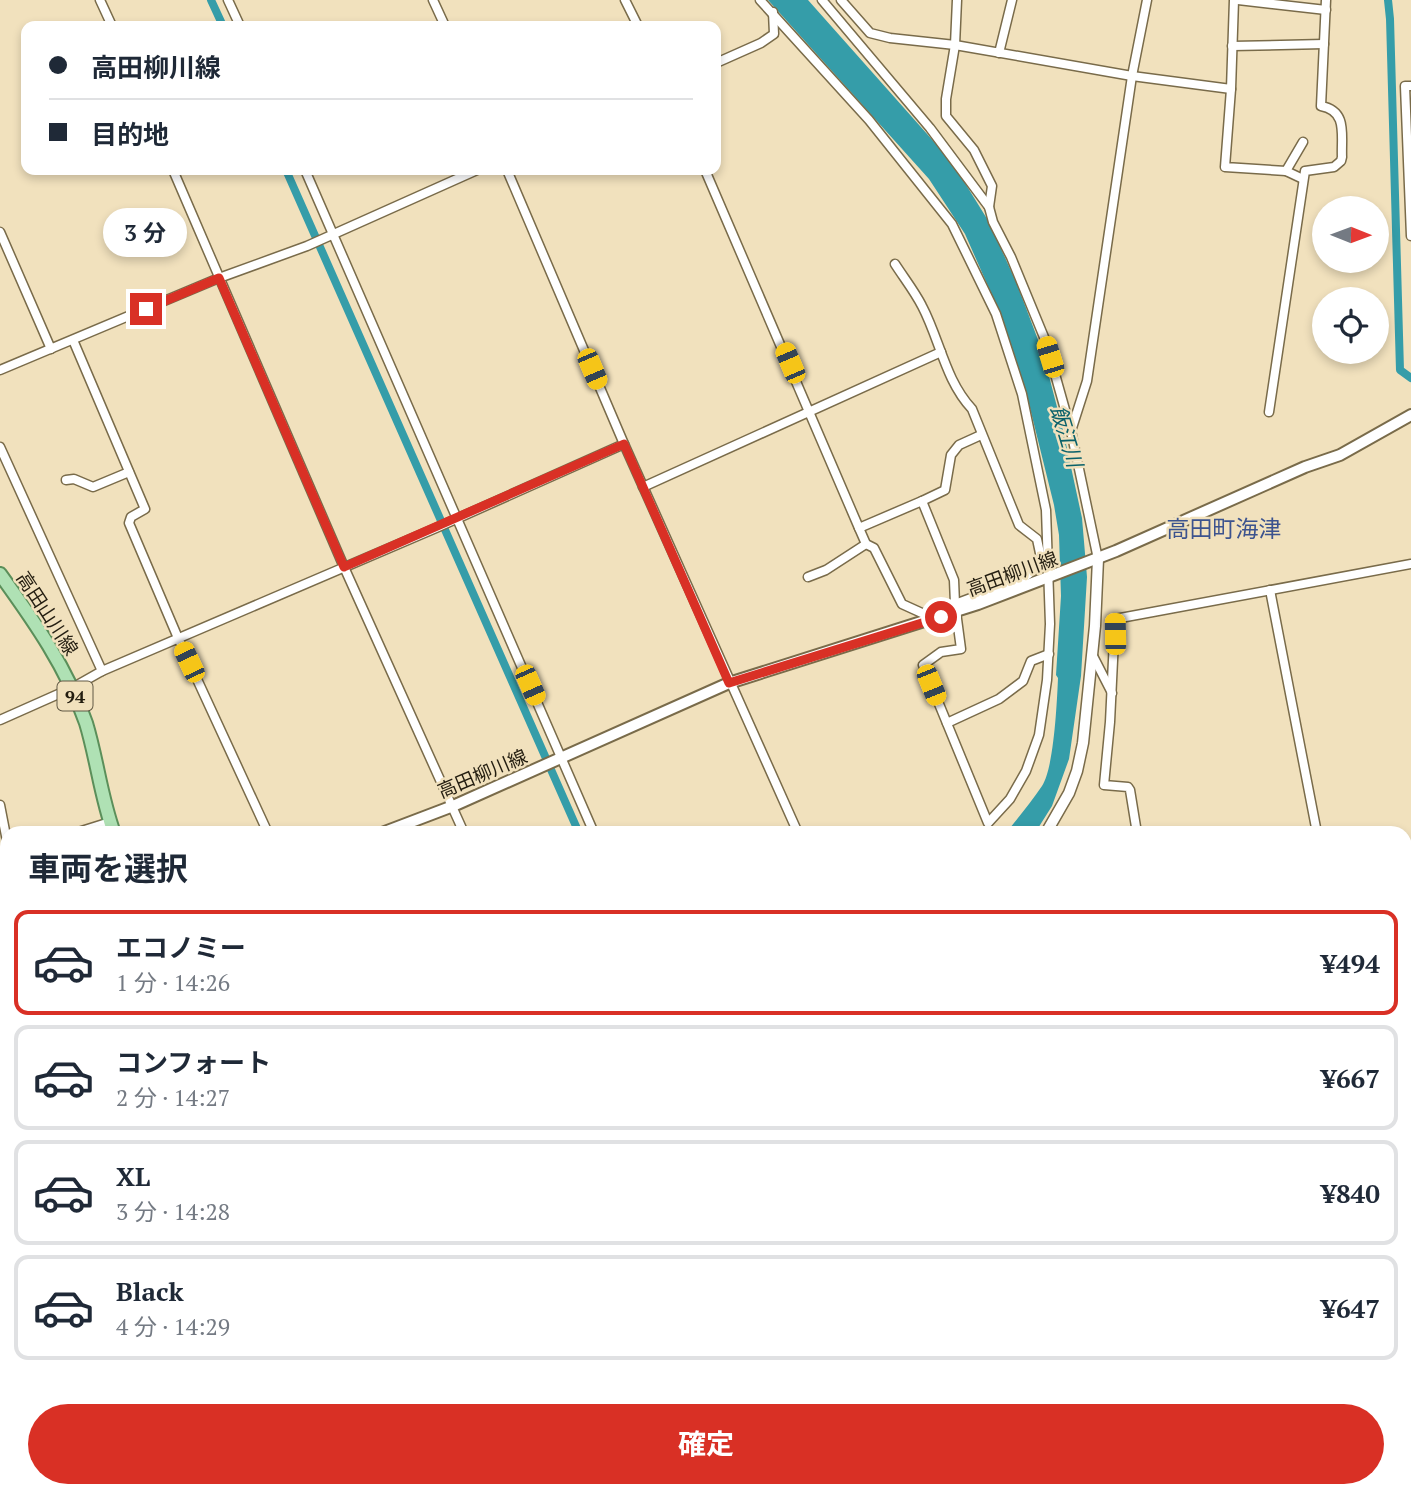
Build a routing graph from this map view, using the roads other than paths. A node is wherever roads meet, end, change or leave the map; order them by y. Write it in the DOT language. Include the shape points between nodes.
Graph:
graph roads {
  1 [pos="100,0"];
  2 [pos="228,0"];
  3 [pos="433,0"];
  4 [pos="625,0"];
  5 [pos="760,0"];
  6 [pos="822,0"];
  7 [pos="841,0"];
  8 [pos="957,0"];
  9 [pos="1012,0"];
  10 [pos="1147,0"];
  11 [pos="1236,0"];
  12 [pos="1326,0"];
  13 [pos="1326,10"];
  14 [pos="773,12"];
  15 [pos="109,21"];
  16 [pos="238,21"];
  17 [pos="443,21"];
  18 [pos="636,21"];
  19 [pos="1324,44"];
  20 [pos="955,45"];
  21 [pos="1232,46"];
  22 [pos="999,53"];
  23 [pos="721,61"];
  24 [pos="1132,76"];
  25 [pos="1411,86"];
  26 [pos="1231,89"];
  27 [pos="1303,142"];
  28 [pos="1286,172"];
  29 [pos="175,175"];
  30 [pos="307,175"];
  31 [pos="466,175"];
  32 [pos="509,175"];
  33 [pos="707,175"];
  34 [pos="1303,179"];
  35 [pos="989,207"];
  36 [pos="0,232"];
  37 [pos="331,236"];
  38 [pos="1411,236"];
  39 [pos="3,245"];
  40 [pos="895,264"];
  41 [pos="219,278"];
  42 [pos="73,340"];
  43 [pos="51,349"];
  44 [pos="940,352"];
  45 [pos="0,370"];
  46 [pos="811,412"];
  47 [pos="1269,412"];
  48 [pos="1411,415"];
  49 [pos="1071,431"];
  50 [pos="981,435"];
  51 [pos="624,444"];
  52 [pos="0,447"];
  53 [pos="129,472"];
  54 [pos="66,480"];
  55 [pos="643,486"];
  56 [pos="922,501"];
  57 [pos="455,519"];
  58 [pos="859,528"];
  59 [pos="866,544"];
  60 [pos="1096,559"];
  61 [pos="1411,564"];
  62 [pos="344,567"];
  63 [pos="0,575"];
  64 [pos="808,577"];
  65 [pos="1048,579"];
  66 [pos="1270,590"];
  67 [pos="955,608"];
  68 [pos="927,622"];
  69 [pos="178,638"];
  70 [pos="1049,654"];
  71 [pos="1093,656"];
  72 [pos="102,671"];
  73 [pos="729,683"];
  74 [pos="72,688"];
  75 [pos="1112,694"];
  76 [pos="0,720"];
  77 [pos="947,723"];
  78 [pos="560,758"];
  79 [pos="0,805"];
  80 [pos="453,806"];
  81 [pos="4,826"];
  82 [pos="112,826"];
  83 [pos="265,826"];
  84 [pos="400,826"];
  85 [pos="461,826"];
  86 [pos="591,826"];
  87 [pos="795,826"];
  88 [pos="1050,826"];
  89 [pos="1137,826"];
  90 [pos="1316,826"];
  1 -- 15 [label="street"];
  2 -- 16 [label="street"];
  3 -- 17 [label="street"];
  4 -- 18 [label="street"];
  5 -- 14 [label="street"];
  6 -- 35 [label="street" via="930,128"];
  7 -- 20 [label="street" via="870,33"];
  8 -- 20 [label="street"];
  9 -- 22 [label="street"];
  10 -- 24 [label="street"];
  11 -- 13 [label="street"];
  11 -- 21 [label="street"];
  12 -- 13 [label="street"];
  13 -- 19 [label="street"];
  14 -- 23 [label="street" via="774,34"];
  14 -- 65 [label="street" via="912,171 957,233 996,314 1022,394 1046,510"];
  19 -- 21 [label="street"];
  19 -- 34 [label="street" via="1321,106 1339,116 1342,157 1334,167 1304,171"];
  20 -- 22 [label="street"];
  20 -- 35 [label="street" via="946,116 974,150 992,186"];
  21 -- 26 [label="street"];
  22 -- 24 [label="street"];
  24 -- 26 [label="street"];
  24 -- 49 [label="street" via="1087,381"];
  25 -- 38 [label="street" via="1405,86"];
  26 -- 28 [label="street" via="1224,167"];
  27 -- 28 [label="street"];
  28 -- 34 [label="street"];
  29 -- 41 [label="street"];
  30 -- 37 [label="street"];
  31 -- 37 [label="street"];
  32 -- 51 [label="street"];
  33 -- 46 [label="street"];
  34 -- 47 [label="street"];
  35 -- 49 [label="street" via="1046,342"];
  36 -- 39 [label="street"];
  37 -- 41 [label="street"];
  37 -- 57 [label="street"];
  39 -- 43 [label="street"];
  40 -- 44 [label="street" via="922,306"];
  41 -- 42 [label="street"];
  41 -- 62 [label="street"];
  42 -- 43 [label="street"];
  42 -- 53 [label="street"];
  43 -- 45 [label="street"];
  44 -- 46 [label="street"];
  44 -- 50 [label="street"];
  46 -- 55 [label="street"];
  46 -- 58 [label="street"];
  48 -- 60 [label="main road, 高田柳川線" via="1340,455"];
  49 -- 60 [label="street"];
  50 -- 56 [label="street" via="959,445 951,456 945,490"];
  50 -- 67 [label="street" via="1019,525 1037,539 1041,558 1024,578"];
  51 -- 55 [label="street"];
  51 -- 57 [label="street"];
  52 -- 72 [label="street"];
  53 -- 54 [label="street" via="93,487"];
  53 -- 69 [label="street" via="145,509 128,523"];
  55 -- 73 [label="street"];
  56 -- 58 [label="street"];
  56 -- 67 [label="street" via="954,580"];
  57 -- 62 [label="street"];
  57 -- 78 [label="street"];
  58 -- 59 [label="street"];
  59 -- 64 [label="street"];
  59 -- 68 [label="street" via="874,548 901,604 924,614"];
  60 -- 65 [label="main road, 高田柳川線"];
  60 -- 71 [label="street"];
  61 -- 66 [label="street"];
  62 -- 69 [label="street"];
  62 -- 80 [label="street"];
  63 -- 74 [label="main road, 高田山川線 / 94" via="52,648"];
  65 -- 67 [label="main road, 高田柳川線"];
  65 -- 70 [label="street"];
  66 -- 75 [label="street" via="1115,619"];
  66 -- 90 [label="street"];
  67 -- 68 [label="main road, 高田柳川線"];
  67 -- 77 [label="street" via="961,649 941,652 923,665"];
  68 -- 73 [label="main road, 高田柳川線"];
  69 -- 72 [label="street"];
  69 -- 83 [label="street"];
  70 -- 77 [label="street" via="1031,662 1023,681 999,699"];
  70 -- 77 [label="street" via="1039,735 1010,799 988,823"];
  71 -- 75 [label="street"];
  71 -- 88 [label="street" via="1077,771"];
  72 -- 74 [label="street"];
  73 -- 78 [label="main road, 高田柳川線"];
  73 -- 87 [label="street"];
  74 -- 76 [label="street"];
  74 -- 82 [label="main road, 高田山川線 / 94" via="93,748"];
  75 -- 89 [label="street" via="1104,785 1128,787"];
  78 -- 80 [label="main road, 高田柳川線"];
  78 -- 86 [label="street"];
  79 -- 81 [label="street"];
  80 -- 84 [label="main road, 高田柳川線"];
  80 -- 85 [label="street"];
}
